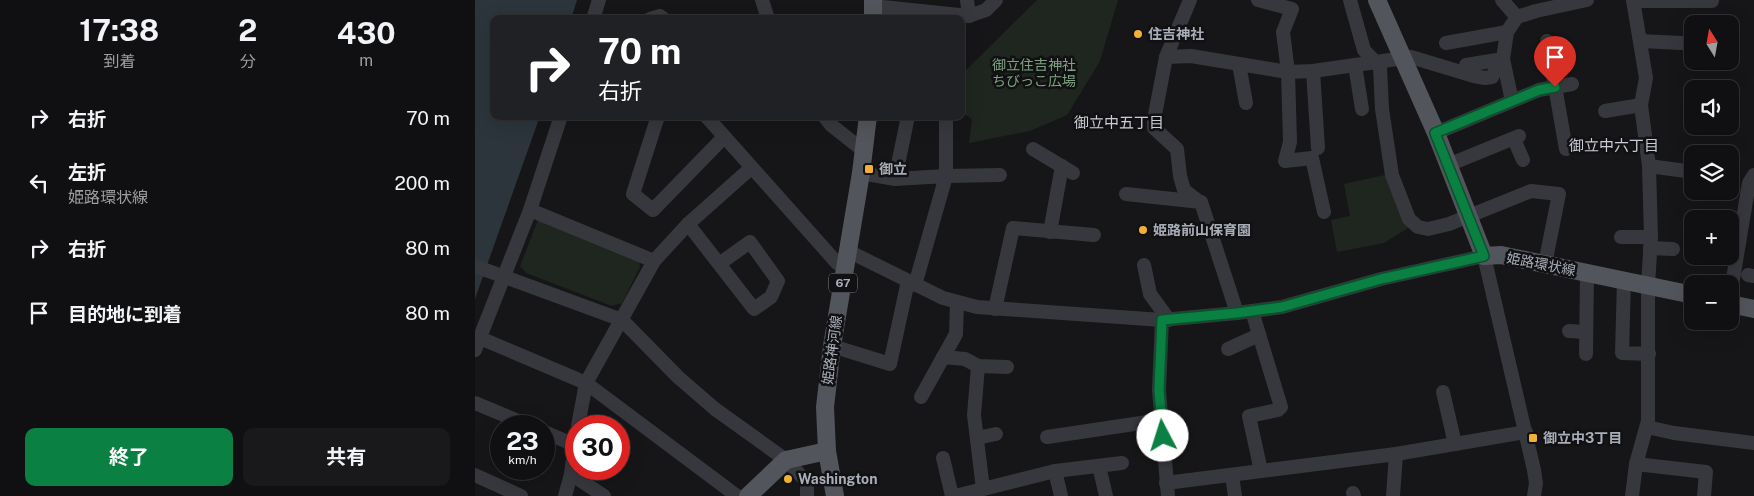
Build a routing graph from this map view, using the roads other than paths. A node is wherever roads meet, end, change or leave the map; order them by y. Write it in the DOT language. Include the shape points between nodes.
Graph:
graph roads {
  1 [pos="599,0"];
  2 [pos="762,0"];
  3 [pos="967,0"];
  4 [pos="996,0"];
  5 [pos="1190,0"];
  6 [pos="1258,0"];
  7 [pos="1350,0"];
  8 [pos="1377,0"];
  9 [pos="1502,0"];
  10 [pos="1587,0"];
  11 [pos="1633,1"];
  12 [pos="1711,1"];
  13 [pos="873,8"];
  14 [pos="594,15"];
  15 [pos="767,15"];
  16 [pos="925,15"];
  17 [pos="965,16"];
  18 [pos="969,16"];
  19 [pos="1517,17"];
  20 [pos="1507,32"];
  21 [pos="1547,41"];
  22 [pos="1639,41"];
  23 [pos="1446,42"];
  24 [pos="1682,43"];
  25 [pos="1166,58"];
  26 [pos="1401,58"];
  27 [pos="1503,59"];
  28 [pos="1376,63"];
  29 [pos="1239,64"];
  30 [pos="1355,65"];
  31 [pos="1466,65"];
  32 [pos="1313,71"];
  33 [pos="1287,72"];
  34 [pos="1571,84"];
  35 [pos="1555,87"];
  36 [pos="1512,101"];
  37 [pos="1245,103"];
  38 [pos="1641,105"];
  39 [pos="1361,110"];
  40 [pos="1605,111"];
  41 [pos="560,120"];
  42 [pos="658,120"];
  43 [pos="710,120"];
  44 [pos="828,120"];
  45 [pos="867,120"];
  46 [pos="907,120"];
  47 [pos="946,120"];
  48 [pos="1435,133"];
  49 [pos="725,137"];
  50 [pos="1318,148"];
  51 [pos="1033,149"];
  52 [pos="1567,149"];
  53 [pos="864,151"];
  54 [pos="1523,160"];
  55 [pos="1448,165"];
  56 [pos="1649,166"];
  57 [pos="751,168"];
  58 [pos="1684,171"];
  59 [pos="861,173"];
  60 [pos="1000,175"];
  61 [pos="1754,175"];
  62 [pos="946,176"];
  63 [pos="895,179"];
  64 [pos="1126,194"];
  65 [pos="1201,202"];
  66 [pos="530,210"];
  67 [pos="1324,212"];
  68 [pos="1468,216"];
  69 [pos="688,224"];
  70 [pos="1050,232"];
  71 [pos="1094,234"];
  72 [pos="1621,237"];
  73 [pos="1650,243"];
  74 [pos="1673,249"];
  75 [pos="1484,256"];
  76 [pos="847,258"];
  77 [pos="654,261"];
  78 [pos="719,264"];
  79 [pos="1545,264"];
  80 [pos="1144,265"];
  81 [pos="475,266"];
  82 [pos="1587,273"];
  83 [pos="1734,275"];
  84 [pos="505,276"];
  85 [pos="1624,280"];
  86 [pos="912,283"];
  87 [pos="1647,285"];
  88 [pos="1684,293"];
  89 [pos="957,302"];
  90 [pos="1739,306"];
  91 [pos="995,309"];
  92 [pos="1754,309"];
  93 [pos="1252,311"];
  94 [pos="1237,313"];
  95 [pos="622,320"];
  96 [pos="1165,320"];
  97 [pos="1569,331"];
  98 [pos="1586,332"];
  99 [pos="1259,335"];
  100 [pos="478,344"];
  101 [pos="832,346"];
  102 [pos="1228,349"];
  103 [pos="1585,354"];
  104 [pos="1649,354"];
  105 [pos="943,357"];
  106 [pos="977,366"];
  107 [pos="1007,367"];
  108 [pos="586,382"];
  109 [pos="921,396"];
  110 [pos="1448,397"];
  111 [pos="475,403"];
  112 [pos="504,415"];
  113 [pos="580,415"];
  114 [pos="1161,420"];
  115 [pos="1647,427"];
  116 [pos="1526,432"];
  117 [pos="996,434"];
  118 [pos="1047,437"];
  119 [pos="977,438"];
  120 [pos="1754,442"];
  121 [pos="1455,444"];
  122 [pos="827,451"];
  123 [pos="1396,454"];
  124 [pos="943,458"];
  125 [pos="786,460"];
  126 [pos="1122,463"];
  127 [pos="1636,464"];
  128 [pos="1099,466"];
  129 [pos="1055,471"];
  130 [pos="1261,472"];
  131 [pos="475,475"];
  132 [pos="1232,475"];
  133 [pos="569,480"];
  134 [pos="580,480"];
  135 [pos="1003,490"];
  136 [pos="1167,490"];
  137 [pos="977,492"];
  138 [pos="521,496"];
  139 [pos="565,496"];
  140 [pos="604,496"];
  141 [pos="737,496"];
  142 [pos="748,496"];
  143 [pos="807,496"];
  144 [pos="835,496"];
  145 [pos="953,496"];
  146 [pos="1061,496"];
  147 [pos="1106,496"];
  148 [pos="1235,496"];
  149 [pos="1393,496"];
  150 [pos="1535,496"];
  151 [pos="1632,496"];
  152 [pos="1704,496"];
  1 -- 14 [label="street"];
  2 -- 15 [label="street"];
  3 -- 18 [label="street"];
  4 -- 18 [label="street" via="987,10"];
  5 -- 25 [label="street"];
  6 -- 33 [label="street" via="1291,9 1283,32"];
  7 -- 28 [label="street" via="1364,50"];
  8 -- 26 [label="main road"];
  9 -- 19 [label="street"];
  10 -- 19 [label="street"];
  11 -- 12 [label="street"];
  11 -- 22 [label="street"];
  13 -- 16 [label="street"];
  17 -- 18 [label="street"];
  19 -- 20 [label="street"];
  20 -- 23 [label="street"];
  20 -- 27 [label="street"];
  21 -- 35 [label="street"];
  22 -- 24 [label="street"];
  22 -- 38 [label="street" via="1646,78"];
  25 -- 29 [label="street" via="1191,56"];
  25 -- 65 [label="street" via="1154,128 1177,149 1184,190"];
  26 -- 27 [label="street" via="1411,57 1485,78 1492,77"];
  26 -- 28 [label="street"];
  26 -- 48 [label="main road"];
  27 -- 31 [label="street"];
  27 -- 36 [label="street"];
  28 -- 30 [label="street"];
  28 -- 68 [label="street" via="1380,67 1382,109 1392,175 1409,219 1428,229"];
  29 -- 33 [label="street"];
  29 -- 37 [label="street"];
  30 -- 32 [label="street"];
  30 -- 39 [label="street"];
  32 -- 33 [label="street"];
  32 -- 50 [label="street"];
  33 -- 67 [label="street" via="1290,142 1285,161 1312,158"];
  34 -- 35 [label="street"];
  35 -- 36 [label="street"];
  35 -- 52 [label="street"];
  36 -- 48 [label="street"];
  38 -- 40 [label="street"];
  38 -- 56 [label="street"];
  41 -- 66 [label="street"];
  42 -- 49 [label="street" via="633,194 653,210"];
  43 -- 49 [label="street"];
  44 -- 53 [label="street"];
  45 -- 53 [label="main road, 姫路神河線 / 67"];
  46 -- 63 [label="street"];
  47 -- 62 [label="street"];
  48 -- 55 [label="main road"];
  49 -- 57 [label="street"];
  51 -- 70 [label="street" via="1067,169"];
  53 -- 59 [label="main road, 姫路神河線 / 67"];
  54 -- 55 [label="street" via="1517,138"];
  55 -- 68 [label="main road"];
  56 -- 58 [label="street"];
  56 -- 73 [label="street"];
  57 -- 69 [label="street"];
  57 -- 76 [label="street" via="837,263"];
  59 -- 63 [label="street"];
  59 -- 76 [label="main road, 姫路神河線 / 67"];
  60 -- 62 [label="street"];
  61 -- 83 [label="street" via="1749,183"];
  62 -- 63 [label="street"];
  62 -- 86 [label="street"];
  64 -- 65 [label="street"];
  65 -- 94 [label="street"];
  66 -- 77 [label="street"];
  66 -- 84 [label="street"];
  68 -- 75 [label="main road"];
  68 -- 79 [label="street" via="1531,191 1559,194"];
  69 -- 77 [label="street"];
  69 -- 78 [label="street"];
  70 -- 71 [label="street"];
  70 -- 91 [label="street" via="1013,228"];
  72 -- 73 [label="street"];
  73 -- 74 [label="street"];
  73 -- 87 [label="street"];
  75 -- 79 [label="main road, 姫路環状線" via="1501,255"];
  75 -- 93 [label="street" via="1381,279 1282,307"];
  75 -- 116 [label="street"];
  76 -- 86 [label="street"];
  76 -- 101 [label="main road, 姫路神河線 / 67"];
  77 -- 95 [label="street"];
  78 -- 78 [label="street" via="754,309 771,297 778,281 750,242"];
  79 -- 82 [label="main road, 姫路環状線"];
  80 -- 96 [label="street" via="1150,294"];
  81 -- 84 [label="street"];
  82 -- 85 [label="main road, 姫路環状線"];
  82 -- 98 [label="street"];
  84 -- 95 [label="street"];
  84 -- 100 [label="street"];
  85 -- 87 [label="main road, 姫路環状線"];
  85 -- 104 [label="street" via="1622,353"];
  86 -- 89 [label="street"];
  86 -- 101 [label="street" via="890,364"];
  87 -- 88 [label="main road, 姫路環状線"];
  87 -- 104 [label="street"];
  89 -- 91 [label="street"];
  89 -- 105 [label="street" via="956,334"];
  90 -- 92 [label="main road"];
  91 -- 96 [label="street"];
  93 -- 94 [label="street"];
  93 -- 99 [label="street"];
  94 -- 96 [label="street"];
  95 -- 108 [label="street"];
  95 -- 125 [label="street" via="715,409"];
  96 -- 114 [label="street" via="1159,390"];
  97 -- 98 [label="street"];
  98 -- 103 [label="street"];
  99 -- 102 [label="street"];
  99 -- 130 [label="street" via="1281,407 1249,416"];
  100 -- 108 [label="street"];
  101 -- 122 [label="main road, 姫路神河線 / 67" via="825,407"];
  104 -- 115 [label="street"];
  105 -- 106 [label="street" via="965,359"];
  105 -- 109 [label="street"];
  106 -- 107 [label="street"];
  106 -- 119 [label="street" via="974,414"];
  108 -- 113 [label="street"];
  108 -- 141 [label="street"];
  110 -- 121 [label="street"];
  111 -- 112 [label="street"];
  114 -- 118 [label="street" via="1099,423"];
  114 -- 136 [label="street"];
  115 -- 120 [label="street"];
  115 -- 127 [label="street"];
  116 -- 121 [label="street"];
  116 -- 150 [label="street" via="1536,483"];
  117 -- 119 [label="street"];
  119 -- 137 [label="street"];
  121 -- 123 [label="street"];
  122 -- 125 [label="main road"];
  122 -- 144 [label="main road, 姫路神河線 / 67"];
  123 -- 130 [label="street"];
  123 -- 149 [label="street"];
  124 -- 145 [label="street"];
  125 -- 142 [label="main road"];
  125 -- 143 [label="street" via="807,482"];
  126 -- 128 [label="street"];
  127 -- 151 [label="street"];
  127 -- 152 [label="street" via="1706,472"];
  128 -- 129 [label="street"];
  128 -- 147 [label="street"];
  129 -- 135 [label="street"];
  129 -- 146 [label="street"];
  130 -- 132 [label="street"];
  131 -- 138 [label="street"];
  132 -- 136 [label="street"];
  132 -- 148 [label="street"];
  133 -- 139 [label="street"];
  134 -- 140 [label="street"];
  135 -- 137 [label="street"];
  137 -- 145 [label="street"];
}
